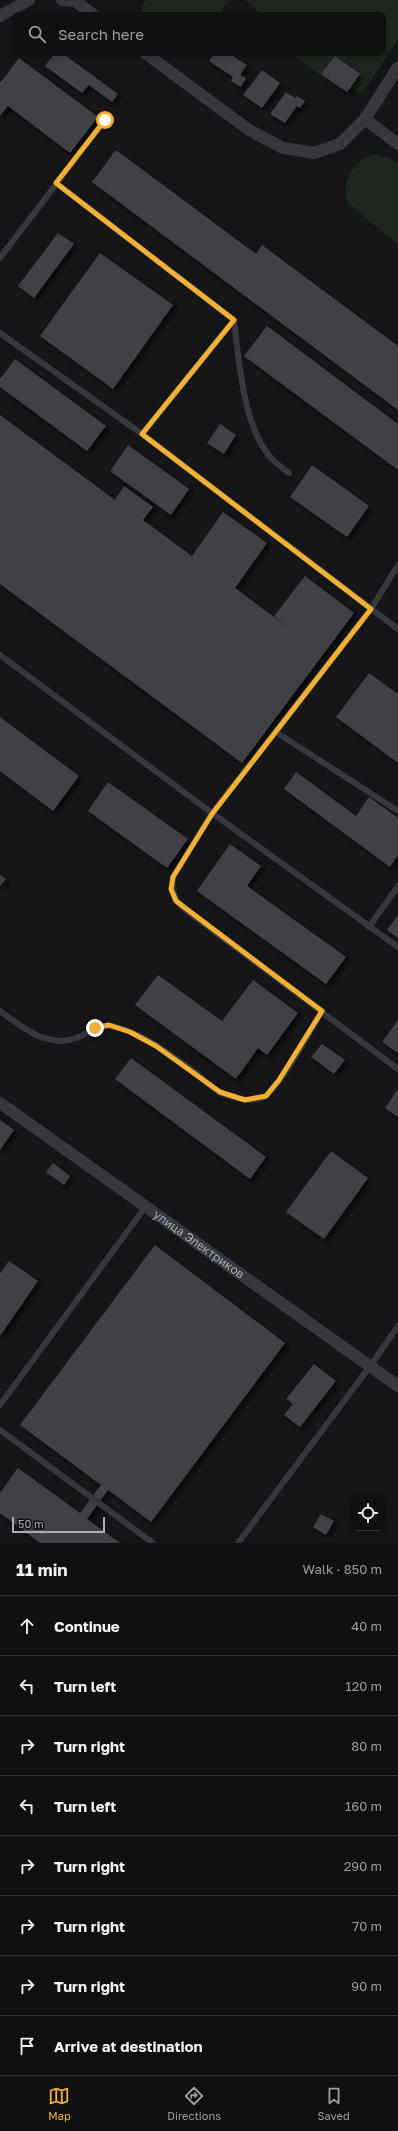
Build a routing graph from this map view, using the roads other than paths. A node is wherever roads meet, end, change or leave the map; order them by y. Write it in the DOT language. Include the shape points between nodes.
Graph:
graph roads {
  1 [pos="29,0"];
  2 [pos="62,0"];
  3 [pos="90,12"];
  4 [pos="0,16"];
  5 [pos="149,56"];
  6 [pos="398,67"];
  7 [pos="365,119"];
  8 [pos="105,120"];
  9 [pos="398,144"];
  10 [pos="56,183"];
  11 [pos="0,258"];
  12 [pos="234,320"];
  13 [pos="0,333"];
  14 [pos="142,434"];
  15 [pos="289,473"];
  16 [pos="398,565"];
  17 [pos="371,609"];
  18 [pos="398,629"];
  19 [pos="0,655"];
  20 [pos="276,732"];
  21 [pos="398,811"];
  22 [pos="212,814"];
  23 [pos="398,886"];
  24 [pos="369,926"];
  25 [pos="398,947"];
  26 [pos="0,1011"];
  27 [pos="322,1011"];
  28 [pos="398,1069"];
  29 [pos="0,1103"];
  30 [pos="146,1206"];
  31 [pos="398,1326"];
  32 [pos="371,1365"];
  33 [pos="398,1386"];
  34 [pos="0,1405"];
  35 [pos="0,1430"];
  36 [pos="153,1543"];
  37 [pos="238,1543"];
  1 -- 4 [label="street"];
  2 -- 3 [label="street" via="75,1"];
  5 -- 7 [label="street" via="249,130 283,148 314,153 340,144"];
  6 -- 7 [label="street"];
  7 -- 9 [label="street"];
  8 -- 10 [label="lane"];
  10 -- 11 [label="lane"];
  10 -- 12 [label="lane"];
  12 -- 14 [label="lane"];
  12 -- 15 [label="lane" via="242,392 256,433 272,459"];
  13 -- 14 [label="lane"];
  14 -- 17 [label="lane"];
  16 -- 17 [label="lane"];
  17 -- 18 [label="lane"];
  17 -- 20 [label="lane"];
  19 -- 22 [label="lane"];
  20 -- 21 [label="lane"];
  20 -- 22 [label="lane"];
  22 -- 24 [label="lane"];
  22 -- 27 [label="lane" via="173,877 171,889 176,901"];
  23 -- 24 [label="lane"];
  24 -- 25 [label="lane"];
  26 -- 27 [label="lane" via="27,1030 50,1040 75,1038 95,1028 109,1025 130,1032 156,1046 220,1092 245,1100 266,1096 279,1080"];
  27 -- 28 [label="lane"];
  29 -- 30 [label="street, улица Электриков"];
  30 -- 32 [label="street, улица Электриков"];
  30 -- 34 [label="lane"];
  31 -- 32 [label="lane"];
  32 -- 33 [label="street, улица Электриков"];
  32 -- 37 [label="lane"];
  35 -- 36 [label="lane"];
}
